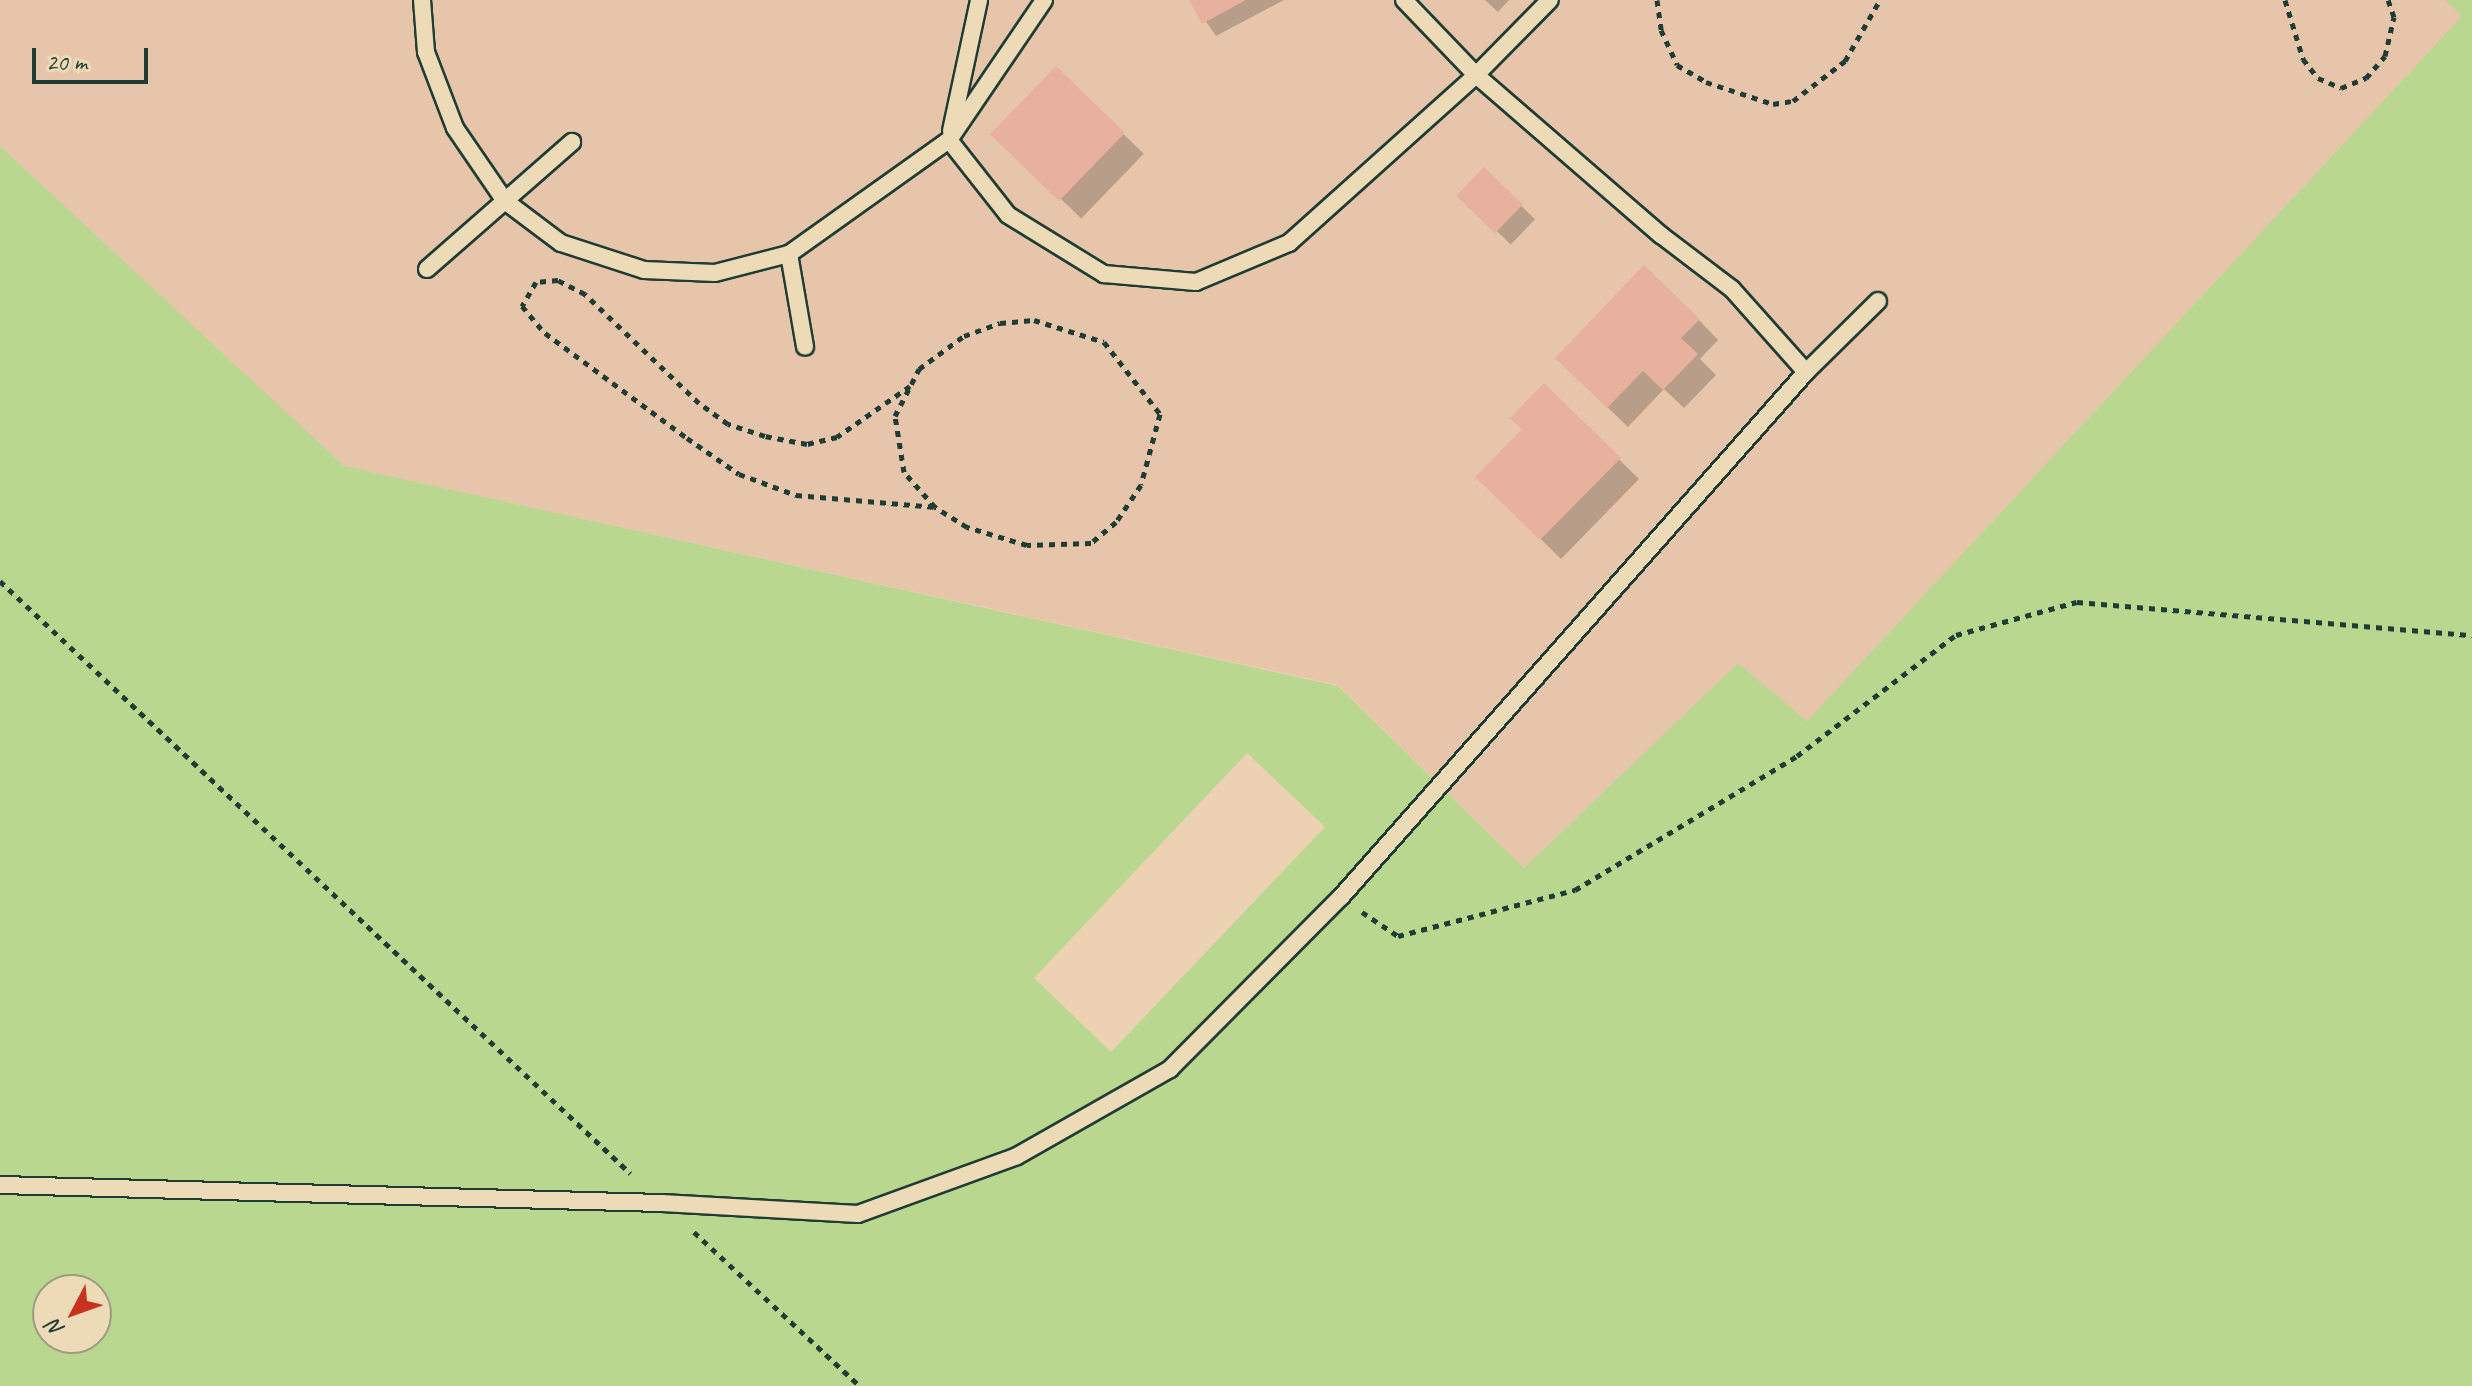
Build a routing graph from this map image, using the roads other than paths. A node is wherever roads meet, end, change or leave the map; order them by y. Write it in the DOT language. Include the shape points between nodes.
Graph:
graph roads {
  1 [pos="422,0"];
  2 [pos="979,0"];
  3 [pos="1044,0"];
  4 [pos="1404,0"];
  5 [pos="1550,0"];
  6 [pos="1476,75"];
  7 [pos="949,140"];
  8 [pos="572,142"];
  9 [pos="505,201"];
  10 [pos="789,254"];
  11 [pos="427,269"];
  12 [pos="1878,301"];
  13 [pos="805,347"];
  14 [pos="1806,372"];
  15 [pos="0,1185"];
  1 -- 9 [label="lane" via="426,52 455,128"];
  2 -- 7 [label="lane"];
  3 -- 7 [label="lane"];
  4 -- 6 [label="lane"];
  5 -- 6 [label="lane"];
  6 -- 7 [label="lane" via="1289,243 1196,282 1104,274 1008,215"];
  6 -- 14 [label="lane" via="1732,289"];
  7 -- 10 [label="lane" via="837,225"];
  8 -- 9 [label="lane"];
  9 -- 10 [label="lane" via="561,243 644,270 715,273"];
  9 -- 11 [label="lane"];
  10 -- 13 [label="lane"];
  12 -- 14 [label="lane"];
  14 -- 15 [label="lane" via="1341,897 1170,1069 1017,1156 858,1214 662,1203"];
}
